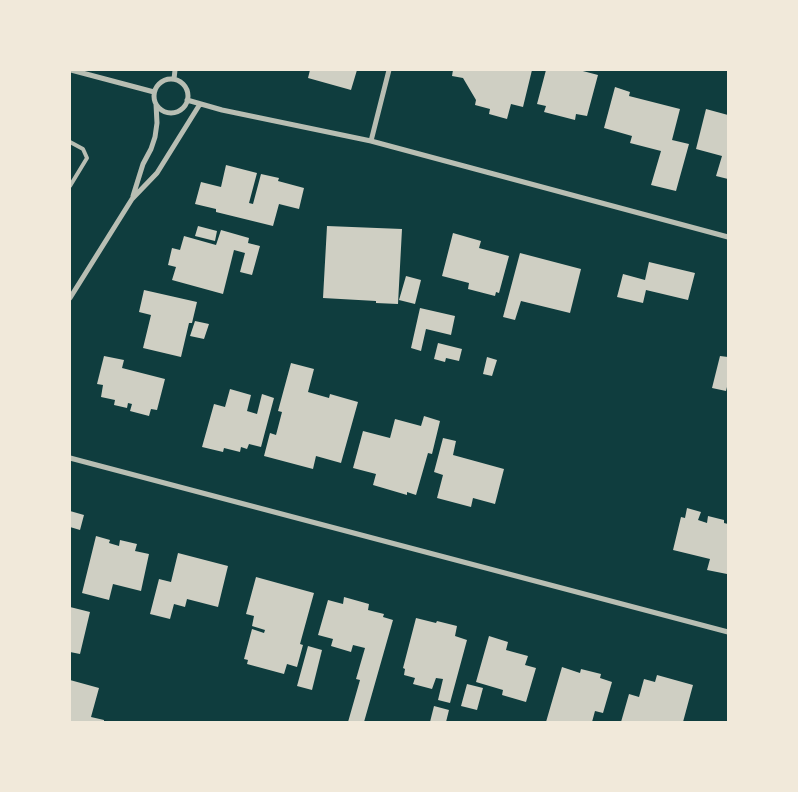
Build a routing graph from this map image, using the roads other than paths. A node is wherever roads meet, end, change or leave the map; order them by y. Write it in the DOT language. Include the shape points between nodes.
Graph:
graph roads {
  1 [pos="71,70"];
  2 [pos="175,70"];
  3 [pos="389,70"];
  4 [pos="174,79"];
  5 [pos="154,92"];
  6 [pos="187,100"];
  7 [pos="156,104"];
  8 [pos="200,104"];
  9 [pos="371,141"];
  10 [pos="70,142"];
  11 [pos="70,186"];
  12 [pos="132,199"];
  13 [pos="728,237"];
  14 [pos="70,296"];
  15 [pos="70,458"];
  16 [pos="728,632"];
  1 -- 5 [label="street"];
  2 -- 4 [label="street"];
  3 -- 9 [label="street"];
  4 -- 5 [label="street" via="160,83"];
  4 -- 6 [label="street" via="186,88"];
  5 -- 7 [label="street"];
  6 -- 7 [label="street" via="182,109 168,113"];
  6 -- 8 [label="street"];
  7 -- 12 [label="street" via="155,137"];
  8 -- 9 [label="street"];
  8 -- 12 [label="street" via="157,173"];
  9 -- 13 [label="street"];
  10 -- 11 [label="lane" via="83,149 87,158"];
  12 -- 14 [label="street"];
  15 -- 16 [label="street"];
}
